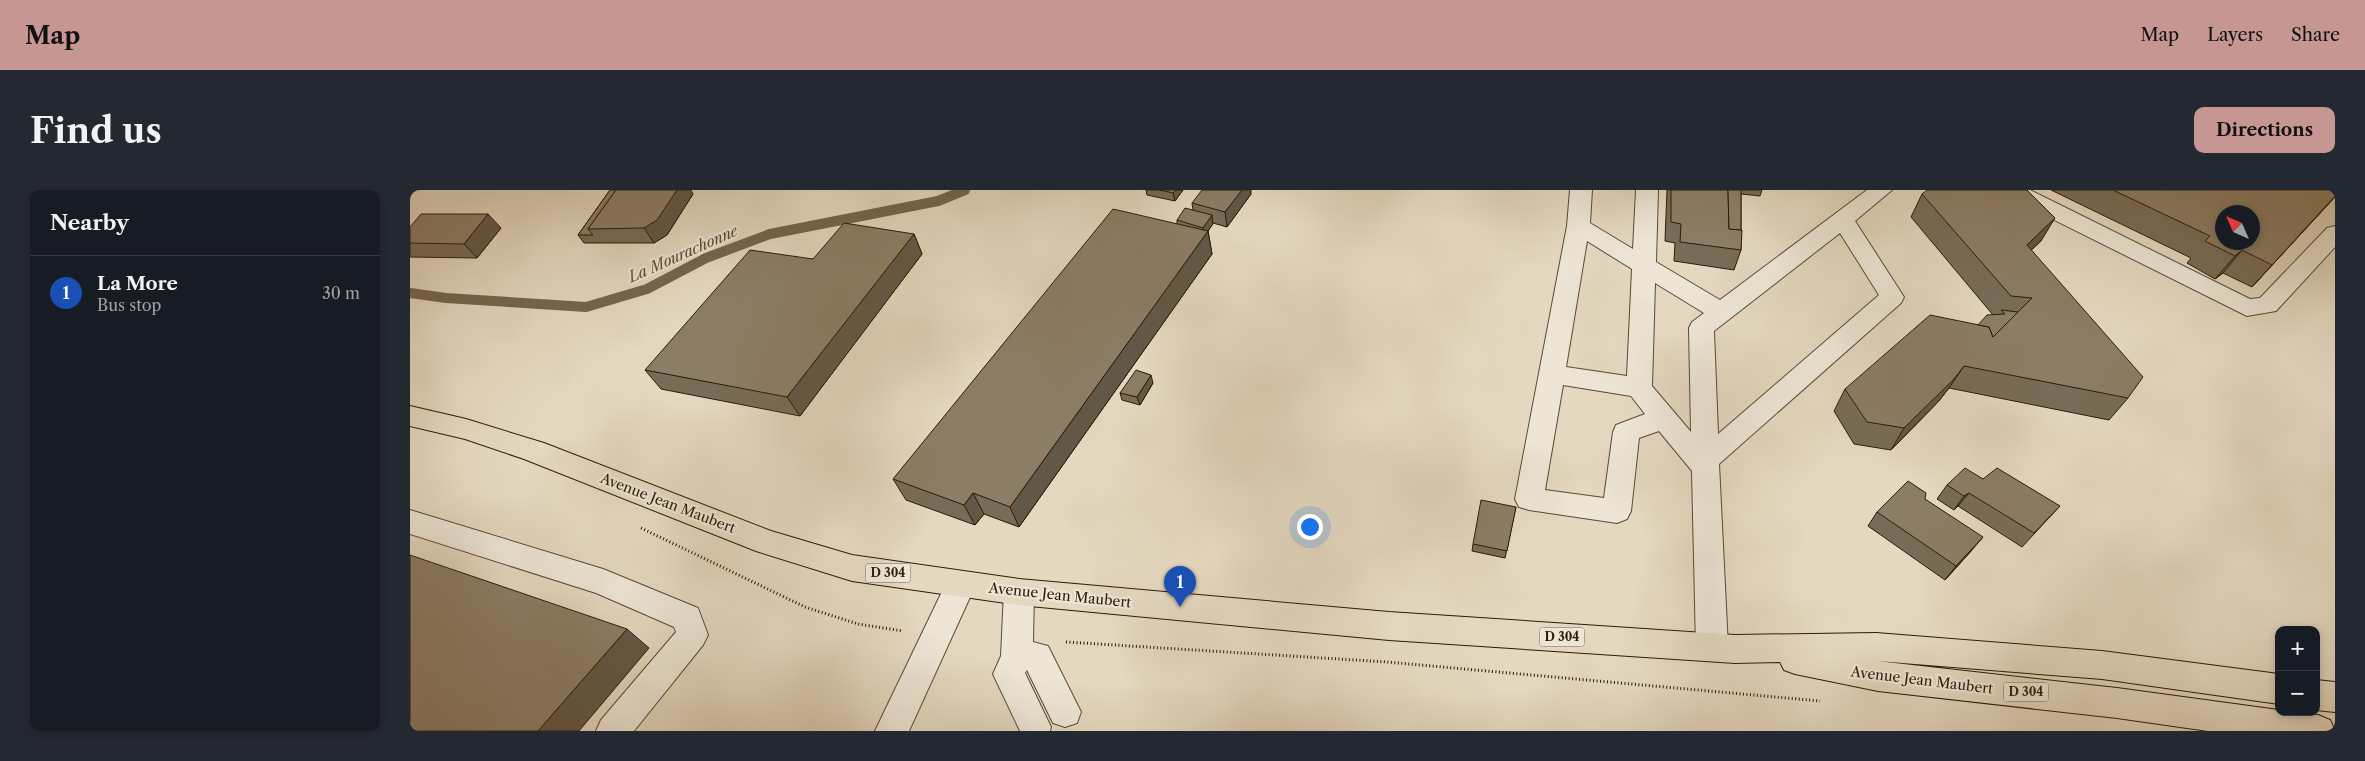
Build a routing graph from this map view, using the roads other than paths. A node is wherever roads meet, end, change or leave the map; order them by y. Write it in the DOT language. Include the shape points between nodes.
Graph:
graph roads {
  1 [pos="1581,190"];
  2 [pos="1647,190"];
  3 [pos="1881,190"];
  4 [pos="2012,190"];
  5 [pos="1844,219"];
  6 [pos="1578,226"];
  7 [pos="2335,233"];
  8 [pos="1644,266"];
  9 [pos="1721,312"];
  10 [pos="1552,374"];
  11 [pos="1639,388"];
  12 [pos="410,416"];
  13 [pos="1664,418"];
  14 [pos="1706,465"];
  15 [pos="410,522"];
  16 [pos="961,584"];
  17 [pos="1019,592"];
  18 [pos="1724,648"];
  19 [pos="1017,656"];
  20 [pos="2275,689"];
  21 [pos="2320,695"];
  22 [pos="2335,697"];
  23 [pos="1065,712"];
  24 [pos="1035,727"];
  25 [pos="613,731"];
  26 [pos="892,731"];
  27 [pos="2318,731"];
  1 -- 6 [label="lane"];
  2 -- 8 [label="lane"];
  3 -- 5 [label="lane"];
  4 -- 7 [label="lane" via="2248,308 2266,306"];
  5 -- 9 [label="lane"];
  5 -- 14 [label="lane" via="1892,297"];
  6 -- 8 [label="lane"];
  6 -- 10 [label="lane"];
  8 -- 9 [label="lane"];
  8 -- 11 [label="lane"];
  9 -- 14 [label="lane" via="1701,328"];
  10 -- 11 [label="lane"];
  10 -- 13 [label="lane" via="1529,499 1617,511 1626,432"];
  11 -- 13 [label="lane"];
  12 -- 16 [label="main road, Avenue Jean Maubert / D 304" via="534,450 766,542 852,568"];
  13 -- 14 [label="lane"];
  14 -- 18 [label="lane"];
  15 -- 25 [label="lane" via="603,582 687,618 692,635"];
  16 -- 17 [label="main road, Avenue Jean Maubert / D 304"];
  16 -- 26 [label="lane"];
  17 -- 18 [label="main road, Avenue Jean Maubert / D 304" via="1389,626"];
  17 -- 19 [label="lane"];
  18 -- 20 [label="main road, Avenue Jean Maubert / D 304" via="1876,647 2102,665"];
  18 -- 27 [label="main road, Avenue Jean Maubert / D 304" via="1878,676 2117,703"];
  19 -- 23 [label="lane" via="1037,656"];
  19 -- 24 [label="lane" via="1009,674"];
  21 -- 22 [label="main road"];
}
